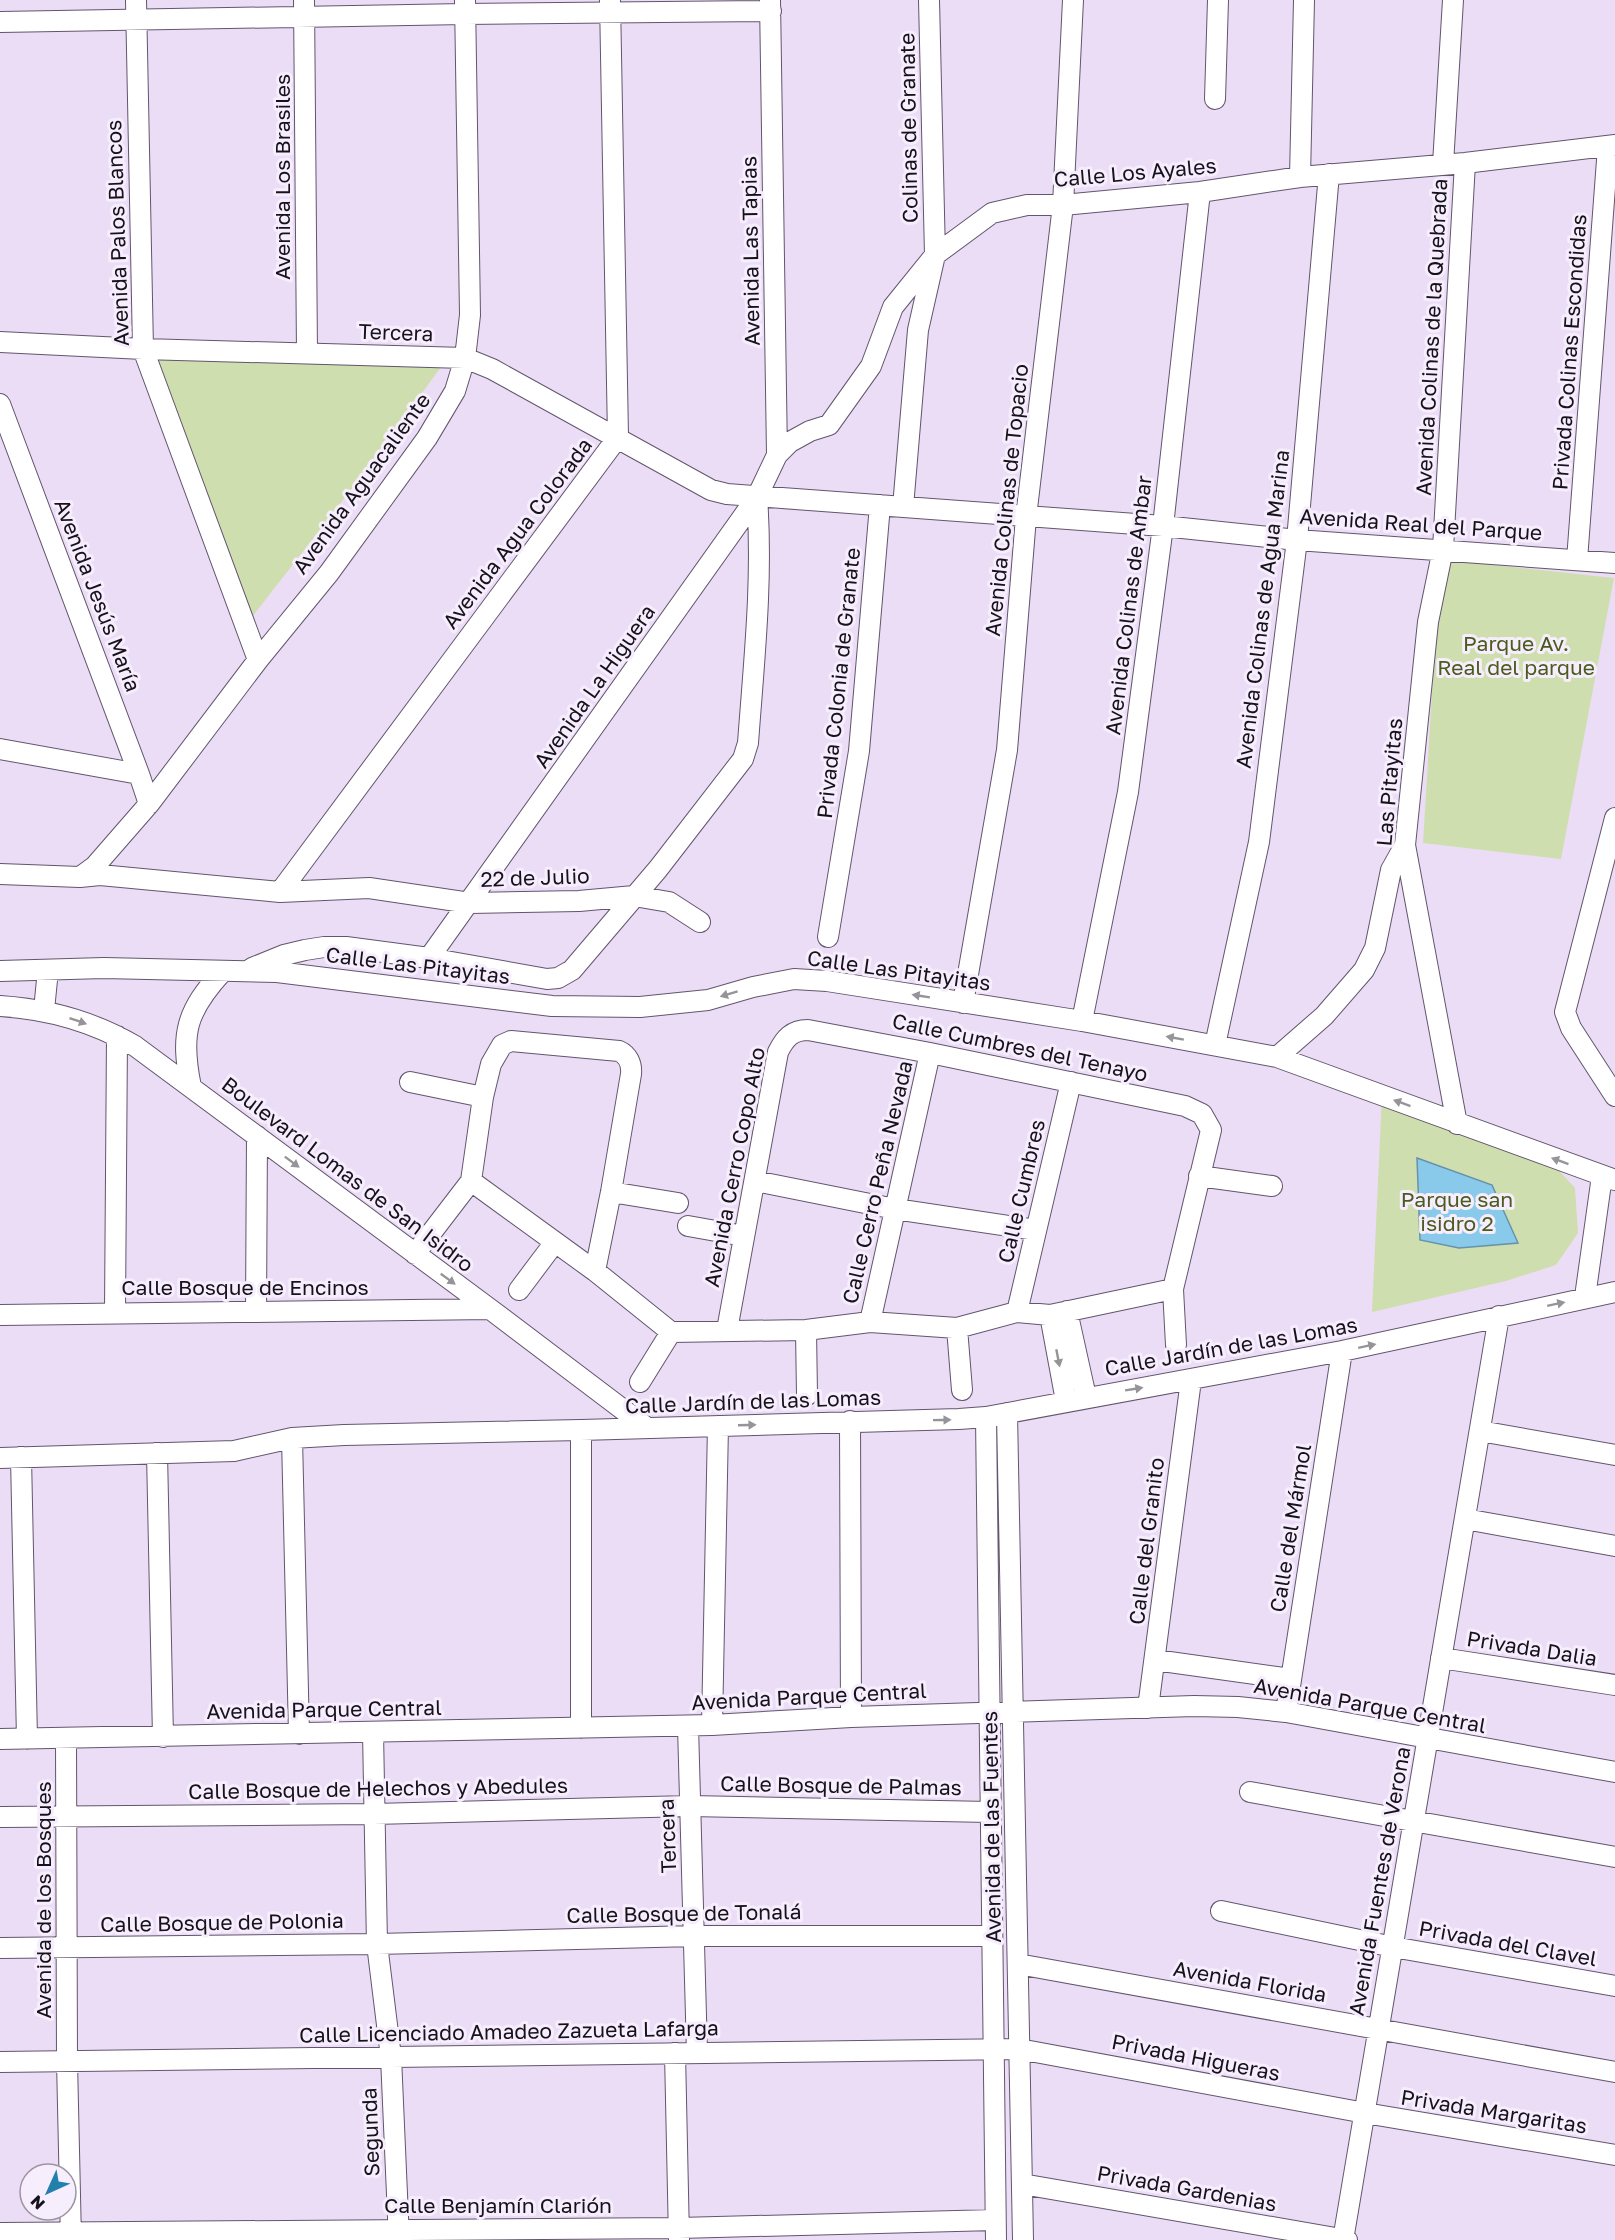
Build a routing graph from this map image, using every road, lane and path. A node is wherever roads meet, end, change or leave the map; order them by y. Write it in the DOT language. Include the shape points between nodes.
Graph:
graph roads {
  1 [pos="136,0"];
  2 [pos="929,0"];
  3 [pos="1073,0"];
  4 [pos="1218,0"];
  5 [pos="1304,0"];
  6 [pos="1453,0"];
  7 [pos="770,5"];
  8 [pos="610,6"];
  9 [pos="465,7"];
  10 [pos="304,8"];
  11 [pos="136,20"];
  12 [pos="0,22"];
  13 [pos="1215,99"];
  14 [pos="1612,146"];
  15 [pos="1465,163"];
  16 [pos="1443,164"];
  17 [pos="1329,174"];
  18 [pos="1300,177"];
  19 [pos="1200,192"];
  20 [pos="1063,205"];
  21 [pos="935,255"];
  22 [pos="0,342"];
  23 [pos="142,348"];
  24 [pos="307,353"];
  25 [pos="465,358"];
  26 [pos="0,404"];
  27 [pos="618,437"];
  28 [pos="777,455"];
  29 [pos="757,496"];
  30 [pos="880,505"];
  31 [pos="903,507"];
  32 [pos="1026,517"];
  33 [pos="1163,526"];
  34 [pos="1297,540"];
  35 [pos="1443,549"];
  36 [pos="1577,560"];
  37 [pos="1615,563"];
  38 [pos="258,660"];
  39 [pos="0,749"];
  40 [pos="140,774"];
  41 [pos="148,804"];
  42 [pos="1615,823"];
  43 [pos="1405,845"];
  44 [pos="0,874"];
  45 [pos="80,877"];
  46 [pos="280,892"];
  47 [pos="634,896"];
  48 [pos="470,903"];
  49 [pos="700,922"];
  50 [pos="828,937"];
  51 [pos="429,958"];
  52 [pos="0,970"];
  53 [pos="48,970"];
  54 [pos="223,971"];
  55 [pos="245,971"];
  56 [pos="963,1003"];
  57 [pos="0,1006"];
  58 [pos="44,1011"];
  59 [pos="1082,1021"];
  60 [pos="808,1030"];
  61 [pos="117,1036"];
  62 [pos="1215,1045"];
  63 [pos="930,1053"];
  64 [pos="1277,1057"];
  65 [pos="410,1082"];
  66 [pos="1071,1082"];
  67 [pos="191,1087"];
  68 [pos="1615,1096"];
  69 [pos="483,1097"];
  70 [pos="1457,1124"];
  71 [pos="257,1136"];
  72 [pos="1199,1176"];
  73 [pos="1609,1178"];
  74 [pos="471,1181"];
  75 [pos="755,1181"];
  76 [pos="1272,1186"];
  77 [pos="611,1192"];
  78 [pos="678,1203"];
  79 [pos="896,1209"];
  80 [pos="688,1226"];
  81 [pos="1036,1230"];
  82 [pos="744,1236"];
  83 [pos="555,1242"];
  84 [pos="415,1254"];
  85 [pos="595,1271"];
  86 [pos="1173,1289"];
  87 [pos="519,1290"];
  88 [pos="1615,1292"];
  89 [pos="1585,1298"];
  90 [pos="490,1309"];
  91 [pos="115,1312"];
  92 [pos="256,1312"];
  93 [pos="1017,1312"];
  94 [pos="1058,1313"];
  95 [pos="0,1315"];
  96 [pos="1499,1316"];
  97 [pos="870,1322"];
  98 [pos="957,1328"];
  99 [pos="727,1330"];
  100 [pos="806,1330"];
  101 [pos="671,1332"];
  102 [pos="1176,1345"];
  103 [pos="1342,1351"];
  104 [pos="1191,1380"];
  105 [pos="640,1382"];
  106 [pos="962,1390"];
  107 [pos="807,1395"];
  108 [pos="1086,1397"];
  109 [pos="1066,1401"];
  110 [pos="1007,1413"];
  111 [pos="986,1417"];
  112 [pos="850,1422"];
  113 [pos="718,1426"];
  114 [pos="646,1427"];
  115 [pos="581,1430"];
  116 [pos="1480,1431"];
  117 [pos="292,1438"];
  118 [pos="157,1454"];
  119 [pos="1615,1455"];
  120 [pos="21,1457"];
  121 [pos="0,1458"];
  122 [pos="1465,1519"];
  123 [pos="1615,1546"];
  124 [pos="1442,1658"];
  125 [pos="1155,1660"];
  126 [pos="1291,1679"];
  127 [pos="1615,1685"];
  128 [pos="1148,1708"];
  129 [pos="1013,1710"];
  130 [pos="989,1712"];
  131 [pos="1286,1712"];
  132 [pos="851,1717"];
  133 [pos="712,1725"];
  134 [pos="688,1726"];
  135 [pos="581,1728"];
  136 [pos="372,1732"];
  137 [pos="299,1734"];
  138 [pos="163,1737"];
  139 [pos="1428,1738"];
  140 [pos="0,1739"];
  141 [pos="27,1739"];
  142 [pos="66,1739"];
  143 [pos="1615,1772"];
  144 [pos="1250,1792"];
  145 [pos="690,1806"];
  146 [pos="990,1812"];
  147 [pos="374,1814"];
  148 [pos="67,1815"];
  149 [pos="0,1817"];
  150 [pos="1414,1820"];
  151 [pos="1615,1857"];
  152 [pos="1221,1911"];
  153 [pos="694,1936"];
  154 [pos="992,1936"];
  155 [pos="377,1944"];
  156 [pos="1393,1947"];
  157 [pos="0,1948"];
  158 [pos="67,1948"];
  159 [pos="1018,1964"];
  160 [pos="1615,1986"];
  161 [pos="1379,2029"];
  162 [pos="993,2048"];
  163 [pos="1020,2049"];
  164 [pos="675,2053"];
  165 [pos="697,2053"];
  166 [pos="391,2057"];
  167 [pos="68,2061"];
  168 [pos="0,2062"];
  169 [pos="1615,2072"];
  170 [pos="1365,2113"];
  171 [pos="1615,2155"];
  172 [pos="1022,2184"];
  173 [pos="995,2220"];
  174 [pos="0,2233"];
  175 [pos="398,2234"];
  176 [pos="679,2234"];
  177 [pos="71,2237"];
  178 [pos="996,2240"];
  179 [pos="1023,2240"];
  180 [pos="1345,2240"];
  1 -- 11 [label="street, Avenida Palos Blancos"];
  2 -- 21 [label="street, Colinas de Granate"];
  3 -- 20 [label="street, Avenida Colinas de Topacio"];
  4 -- 13 [label="street"];
  5 -- 18 [label="street"];
  6 -- 16 [label="street, Avenida Colinas de la Quebrada"];
  7 -- 8 [label="street"];
  7 -- 28 [label="street, Avenida Las Tapias"];
  8 -- 9 [label="street"];
  8 -- 27 [label="street, Avenida Agua Colorada"];
  9 -- 10 [label="street"];
  9 -- 25 [label="street, Avenida Aguacaliente" via="470,315"];
  10 -- 11 [label="street"];
  10 -- 24 [label="street, Avenida Los Brasiles"];
  11 -- 12 [label="street"];
  11 -- 23 [label="street, Avenida Palos Blancos"];
  14 -- 15 [label="street, Calle Los Ayales"];
  14 -- 36 [label="street, Privada Colinas Escondidas"];
  15 -- 16 [label="street, Calle Los Ayales"];
  15 -- 35 [label="street, Avenida Colinas de la Quebrada"];
  16 -- 17 [label="street, Calle Los Ayales"];
  17 -- 18 [label="street, Calle Los Ayales"];
  17 -- 34 [label="street, Avenida Colinas de Agua Marina"];
  18 -- 19 [label="street, Calle Los Ayales"];
  19 -- 20 [label="street, Calle Los Ayales"];
  19 -- 33 [label="street, Avenida Colinas de Ambar"];
  20 -- 21 [label="street, Calle Los Ayales" via="1027,205 992,213"];
  20 -- 32 [label="street, Avenida Colinas de Topacio"];
  21 -- 28 [label="street, Calle Los Ayales" via="893,307 871,366 829,425 790,442"];
  21 -- 31 [label="street" via="918,330"];
  22 -- 23 [label="street, Tercera"];
  23 -- 24 [label="street, Tercera"];
  23 -- 38 [label="street, Avenida Palos Blancos"];
  24 -- 25 [label="street, Tercera"];
  25 -- 27 [label="street, Tercera"];
  25 -- 38 [label="street, Avenida Aguacaliente" via="455,391 427,438 329,573"];
  26 -- 40 [label="street, Avenida Jesús María"];
  27 -- 29 [label="street, Tercera" via="711,490"];
  27 -- 46 [label="street, Avenida Agua Colorada"];
  28 -- 29 [label="street, Avenida Las Tapias"];
  29 -- 30 [label="street, Avenida Real del Parque"];
  29 -- 47 [label="street" via="761,544 759,606 748,743 743,759 726,783"];
  29 -- 48 [label="street, Avenida La Higuera"];
  30 -- 31 [label="street, Avenida Real del Parque"];
  30 -- 50 [label="street, Privada Colonia de Granate" via="859,750"];
  31 -- 32 [label="street, Avenida Real del Parque"];
  32 -- 33 [label="street, Avenida Real del Parque"];
  32 -- 56 [label="street, Avenida Colinas de Topacio" via="1007,750"];
  33 -- 34 [label="street, Avenida Real del Parque"];
  33 -- 59 [label="street, Avenida Colinas de Ambar" via="1128,792"];
  34 -- 35 [label="street, Avenida Real del Parque"];
  34 -- 62 [label="street, Avenida Colinas de Agua Marina" via="1259,842"];
  35 -- 36 [label="street, Avenida Real del Parque"];
  35 -- 43 [label="street, Las Pitayitas" via="1428,622"];
  36 -- 37 [label="street, Avenida Real del Parque"];
  38 -- 41 [label="street, Avenida Aguacaliente"];
  39 -- 40 [label="street"];
  40 -- 41 [label="street, Avenida Jesús María"];
  41 -- 45 [label="street, Avenida Aguacaliente" via="95,866"];
  42 -- 68 [label="street" via="1565,1012 1571,1028"];
  43 -- 64 [label="street" via="1391,870 1375,948 1364,970 1323,1016"];
  43 -- 70 [label="street, Las Pitayitas"];
  44 -- 45 [label="street, 22 de Julio"];
  45 -- 46 [label="street, 22 de Julio" via="100,875"];
  46 -- 48 [label="street, 22 de Julio" via="369,888"];
  47 -- 48 [label="street, 22 de Julio"];
  47 -- 49 [label="street, 22 de Julio" via="669,902"];
  47 -- 51 [label="street" via="572,970 558,978"];
  48 -- 51 [label="street, Avenida La Higuera"];
  51 -- 55 [label="street" via="324,947 284,955"];
  52 -- 53 [label="street, Calle Las Pitayitas"];
  53 -- 54 [label="street, Calle Las Pitayitas"];
  53 -- 58 [label="street"];
  54 -- 55 [label="street, Calle Las Pitayitas"];
  54 -- 67 [label="street" via="200,998 187,1027 185,1060"];
  56 -- 55 [label="street, Calle Las Pitayitas, one-way" via="794,979 708,1000 640,1007 552,1006"];
  56 -- 59 [label="street, Calle Las Pitayitas"];
  57 -- 58 [label="street, Boulevard Lomas de San Isidro"];
  58 -- 61 [label="street, Boulevard Lomas de San Isidro, one-way"];
  62 -- 59 [label="street, Calle Las Pitayitas, one-way"];
  60 -- 63 [label="street, Calle Cumbres del Tenayo"];
  60 -- 75 [label="street, Avenida Cerro Copo Alto" via="790,1035 778,1052"];
  61 -- 67 [label="street, Boulevard Lomas de San Isidro"];
  61 -- 91 [label="street"];
  62 -- 64 [label="street, Calle Las Pitayitas"];
  63 -- 66 [label="street, Calle Cumbres del Tenayo"];
  63 -- 79 [label="street, Calle Cerro Peña Nevada"];
  70 -- 64 [label="street, Calle Las Pitayitas, one-way"];
  65 -- 69 [label="street"];
  66 -- 72 [label="street, Calle Cumbres del Tenayo" via="1185,1106 1202,1114 1211,1130"];
  66 -- 81 [label="street, Calle Cumbres"];
  67 -- 71 [label="street, Boulevard Lomas de San Isidro"];
  69 -- 74 [label="street"];
  69 -- 77 [label="street" via="494,1057 508,1042 623,1053 631,1074"];
  73 -- 70 [label="street, one-way"];
  71 -- 84 [label="street, Boulevard Lomas de San Isidro, one-way"];
  71 -- 92 [label="street"];
  72 -- 76 [label="street"];
  72 -- 86 [label="street"];
  73 -- 89 [label="street"];
  74 -- 83 [label="street"];
  74 -- 84 [label="street"];
  75 -- 79 [label="street"];
  75 -- 82 [label="street, Avenida Cerro Copo Alto"];
  77 -- 78 [label="street"];
  77 -- 85 [label="street"];
  79 -- 81 [label="street"];
  79 -- 97 [label="street, Calle Cerro Peña Nevada"];
  80 -- 82 [label="street"];
  81 -- 93 [label="street, Calle Cumbres"];
  82 -- 99 [label="street, Avenida Cerro Copo Alto"];
  83 -- 85 [label="street"];
  83 -- 87 [label="street"];
  84 -- 90 [label="street, Boulevard Lomas de San Isidro, one-way"];
  85 -- 101 [label="street"];
  86 -- 94 [label="street"];
  86 -- 102 [label="street"];
  88 -- 89 [label="street"];
  96 -- 89 [label="street, one-way"];
  90 -- 92 [label="street, Calle Bosque de Encinos"];
  90 -- 114 [label="street, Boulevard Lomas de San Isidro"];
  91 -- 92 [label="street, Calle Bosque de Encinos"];
  91 -- 95 [label="street, Calle Bosque de Encinos"];
  93 -- 94 [label="street"];
  93 -- 98 [label="street"];
  94 -- 108 [label="street"];
  94 -- 109 [label="street, one-way"];
  103 -- 96 [label="street, Calle Jardín de las Lomas, one-way"];
  96 -- 116 [label="street, Avenida Fuentes de Verona"];
  97 -- 98 [label="street"];
  97 -- 100 [label="street"];
  98 -- 106 [label="street"];
  99 -- 100 [label="street"];
  99 -- 101 [label="street"];
  100 -- 107 [label="street"];
  101 -- 105 [label="street"];
  103 -- 104 [label="street, Calle Jardín de las Lomas"];
  103 -- 126 [label="street, Calle del Mármol"];
  108 -- 104 [label="street, Calle Jardín de las Lomas, one-way"];
  104 -- 125 [label="street, Calle del Granito"];
  108 -- 109 [label="street, Calle Jardín de las Lomas"];
  109 -- 110 [label="street, Calle Jardín de las Lomas"];
  110 -- 111 [label="street, Calle Jardín de las Lomas"];
  110 -- 129 [label="street, Avenida de las Fuentes"];
  112 -- 111 [label="street, Calle Jardín de las Lomas, one-way"];
  111 -- 130 [label="street, Avenida de las Fuentes"];
  113 -- 112 [label="street, Calle Jardín de las Lomas, one-way"];
  112 -- 132 [label="street"];
  113 -- 114 [label="street, Calle Jardín de las Lomas"];
  113 -- 133 [label="street"];
  114 -- 115 [label="street, Calle Jardín de las Lomas"];
  115 -- 117 [label="street, Calle Jardín de las Lomas"];
  115 -- 135 [label="street"];
  116 -- 119 [label="street"];
  116 -- 122 [label="street, Avenida Fuentes de Verona"];
  117 -- 118 [label="street, Calle Jardín de las Lomas" via="234,1451"];
  117 -- 137 [label="street"];
  118 -- 120 [label="street, Calle Jardín de las Lomas"];
  118 -- 138 [label="street"];
  120 -- 121 [label="street, Calle Jardín de las Lomas"];
  120 -- 141 [label="street"];
  122 -- 123 [label="street"];
  122 -- 124 [label="street, Avenida Fuentes de Verona"];
  124 -- 127 [label="street, Privada Dalia"];
  124 -- 139 [label="street, Avenida Fuentes de Verona"];
  125 -- 126 [label="street"];
  125 -- 128 [label="street, Calle del Granito"];
  126 -- 131 [label="street, Calle del Mármol"];
  128 -- 129 [label="street, Avenida Parque Central"];
  128 -- 131 [label="street, Avenida Parque Central" via="1238,1707"];
  129 -- 130 [label="street, Avenida Parque Central"];
  129 -- 159 [label="street, Avenida de las Fuentes"];
  130 -- 132 [label="street, Avenida Parque Central"];
  130 -- 146 [label="street, Avenida de las Fuentes"];
  131 -- 139 [label="street, Avenida Parque Central"];
  132 -- 133 [label="street, Avenida Parque Central"];
  133 -- 134 [label="street, Avenida Parque Central"];
  134 -- 135 [label="street, Avenida Parque Central"];
  134 -- 145 [label="street, Tercera"];
  135 -- 136 [label="street, Avenida Parque Central"];
  136 -- 137 [label="street, Avenida Parque Central"];
  136 -- 147 [label="street, Segunda"];
  137 -- 138 [label="street, Avenida Parque Central"];
  138 -- 142 [label="street, Avenida Parque Central"];
  139 -- 143 [label="street, Avenida Parque Central"];
  139 -- 150 [label="street, Avenida Fuentes de Verona"];
  140 -- 141 [label="street, Avenida Parque Central"];
  141 -- 142 [label="street, Avenida Parque Central"];
  142 -- 148 [label="street, Avenida de los Bosques"];
  144 -- 150 [label="street"];
  145 -- 146 [label="street, Calle Bosque de Palmas"];
  145 -- 147 [label="street, Calle Bosque de Helechos y Abedules"];
  145 -- 153 [label="street, Tercera"];
  146 -- 154 [label="street, Avenida de las Fuentes"];
  147 -- 148 [label="street, Calle Bosque de Helechos y Abedules"];
  147 -- 155 [label="street, Segunda"];
  148 -- 149 [label="street, Calle Bosque de Helechos y Abedules"];
  148 -- 158 [label="street, Avenida de los Bosques"];
  150 -- 151 [label="street"];
  150 -- 156 [label="street, Avenida Fuentes de Verona"];
  152 -- 156 [label="street, Privada del Clavel"];
  153 -- 154 [label="street, Calle Bosque de Tonalá"];
  153 -- 155 [label="street, Calle Bosque de Tonalá"];
  153 -- 165 [label="street, Tercera"];
  154 -- 162 [label="street, Avenida de las Fuentes"];
  155 -- 158 [label="street, Calle Bosque de Polonia"];
  155 -- 166 [label="street, Segunda"];
  156 -- 160 [label="street, Privada del Clavel"];
  156 -- 161 [label="street, Avenida Fuentes de Verona"];
  157 -- 158 [label="street, Calle Bosque de Polonia"];
  158 -- 167 [label="street, Avenida de los Bosques"];
  159 -- 161 [label="street, Avenida Florida"];
  159 -- 163 [label="street, Avenida de las Fuentes"];
  161 -- 169 [label="street, Avenida Florida"];
  161 -- 170 [label="street, Avenida Fuentes de Verona"];
  162 -- 163 [label="street, Calle Licenciado Amadeo Zazueta Lafarga"];
  162 -- 165 [label="street, Calle Licenciado Amadeo Zazueta Lafarga"];
  162 -- 173 [label="street, Avenida de las Fuentes"];
  163 -- 170 [label="street, Privada Higueras"];
  163 -- 172 [label="street, Avenida de las Fuentes"];
  164 -- 165 [label="street, Calle Licenciado Amadeo Zazueta Lafarga"];
  164 -- 166 [label="street, Calle Licenciado Amadeo Zazueta Lafarga"];
  164 -- 176 [label="street"];
  166 -- 167 [label="street, Calle Licenciado Amadeo Zazueta Lafarga"];
  166 -- 175 [label="street, Segunda"];
  167 -- 168 [label="street, Calle Licenciado Amadeo Zazueta Lafarga"];
  167 -- 177 [label="street, Avenida de los Bosques"];
  170 -- 171 [label="street, Privada Margaritas"];
  170 -- 180 [label="street, Avenida Fuentes de Verona"];
  172 -- 179 [label="street, Avenida de las Fuentes"];
  172 -- 180 [label="street, Privada Gardenias"];
  173 -- 176 [label="street, Calle Benjamín Clarión"];
  173 -- 178 [label="street, Avenida de las Fuentes"];
  174 -- 177 [label="street, Calle Benjamín Clarión"];
  175 -- 176 [label="street, Calle Benjamín Clarión"];
  175 -- 177 [label="street, Calle Benjamín Clarión"];
}
